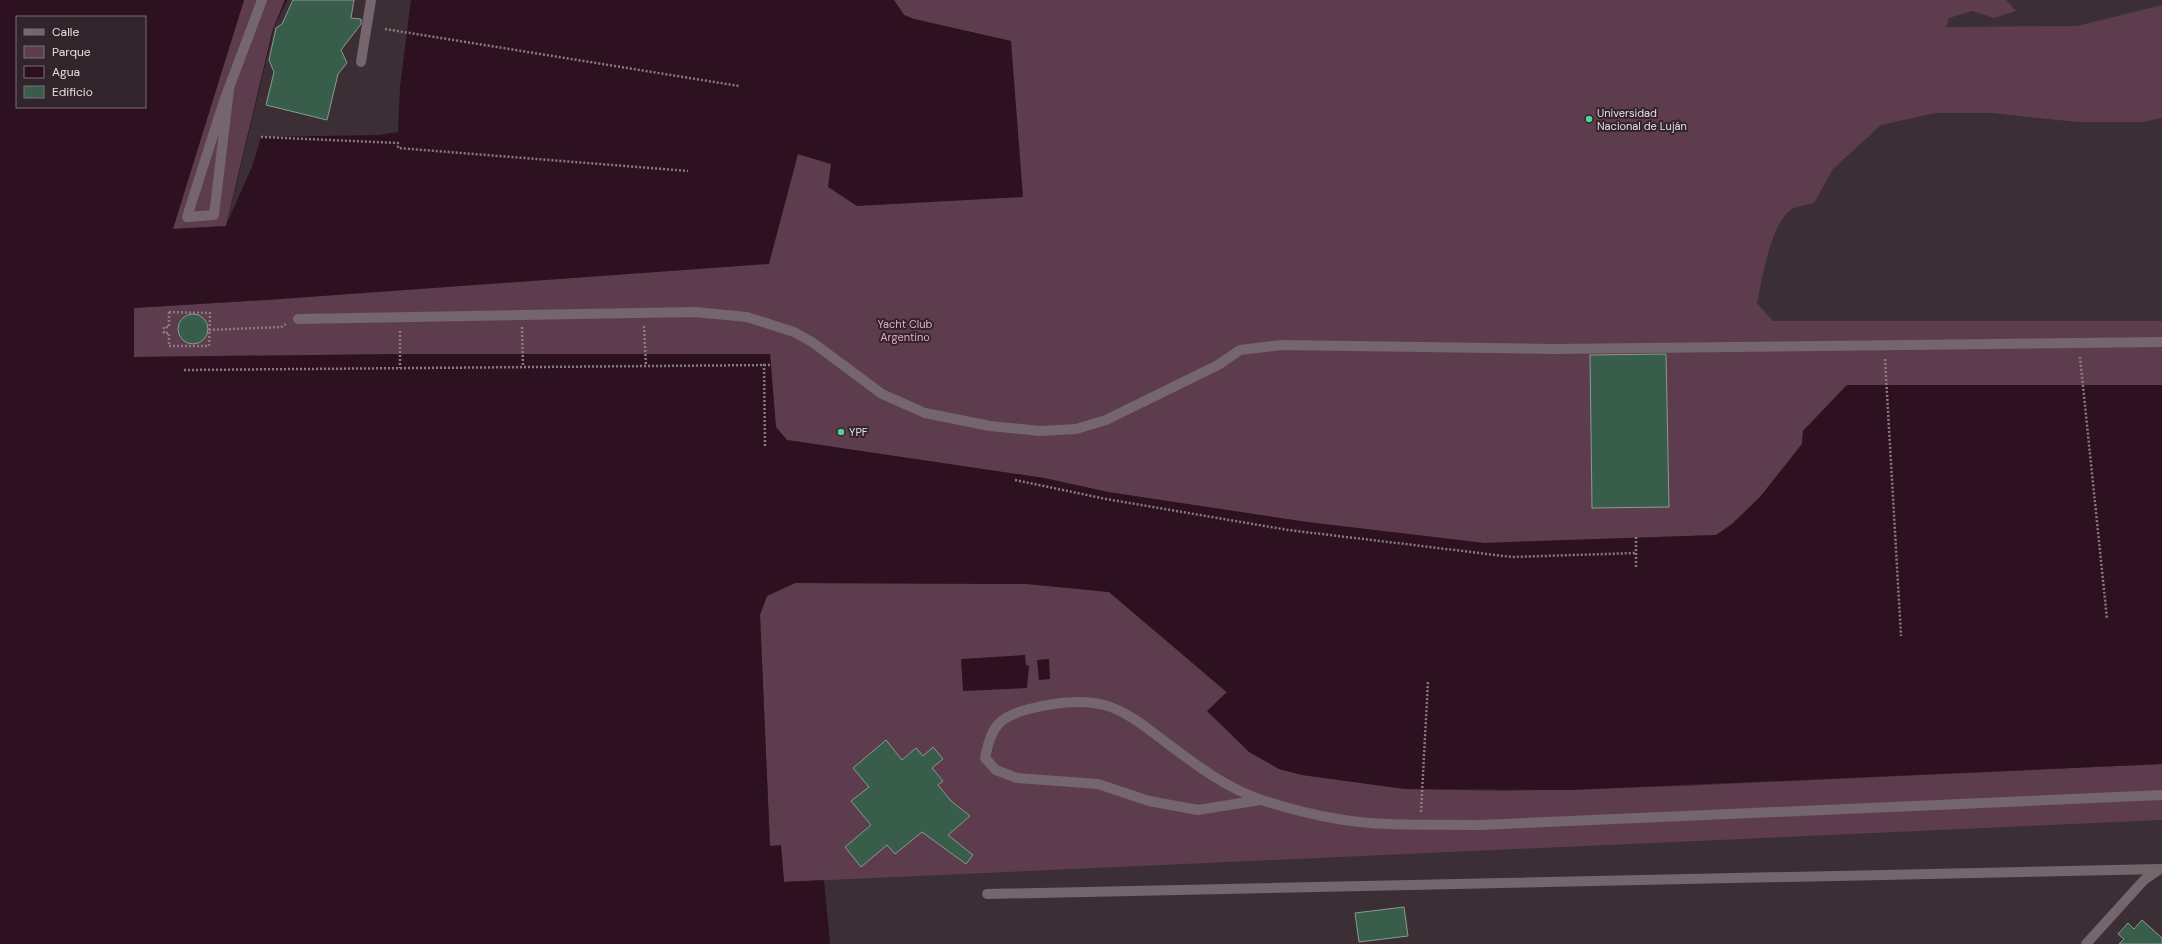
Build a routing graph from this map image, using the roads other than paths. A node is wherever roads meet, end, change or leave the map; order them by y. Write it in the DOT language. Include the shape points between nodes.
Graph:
graph roads {
  1 [pos="262,0"];
  2 [pos="371,0"];
  3 [pos="361,62"];
  4 [pos="229,90"];
  5 [pos="298,319"];
  6 [pos="2162,342"];
  7 [pos="2162,795"];
  8 [pos="1260,800"];
  9 [pos="2161,869"];
  10 [pos="986,894"];
  11 [pos="2086,944"];
  1 -- 4 [label="street"];
  2 -- 3 [label="street"];
  4 -- 4 [label="street" via="224,101 187,217 214,215"];
  5 -- 6 [label="street" via="644,313 723,313 747,316 794,332 812,342 882,394 925,413 990,426 1040,431 1076,428 1106,420 1218,365 1240,350 1281,345 1554,349"];
  7 -- 8 [label="street" via="1488,824 1339,820"];
  8 -- 8 [label="street" via="1212,776 1143,725 1104,705 1049,703 1003,719 989,737 985,758 996,770 1017,778 1098,784 1149,801 1198,810"];
  9 -- 10 [label="street"];
  9 -- 11 [label="street" via="2144,880"];
}
